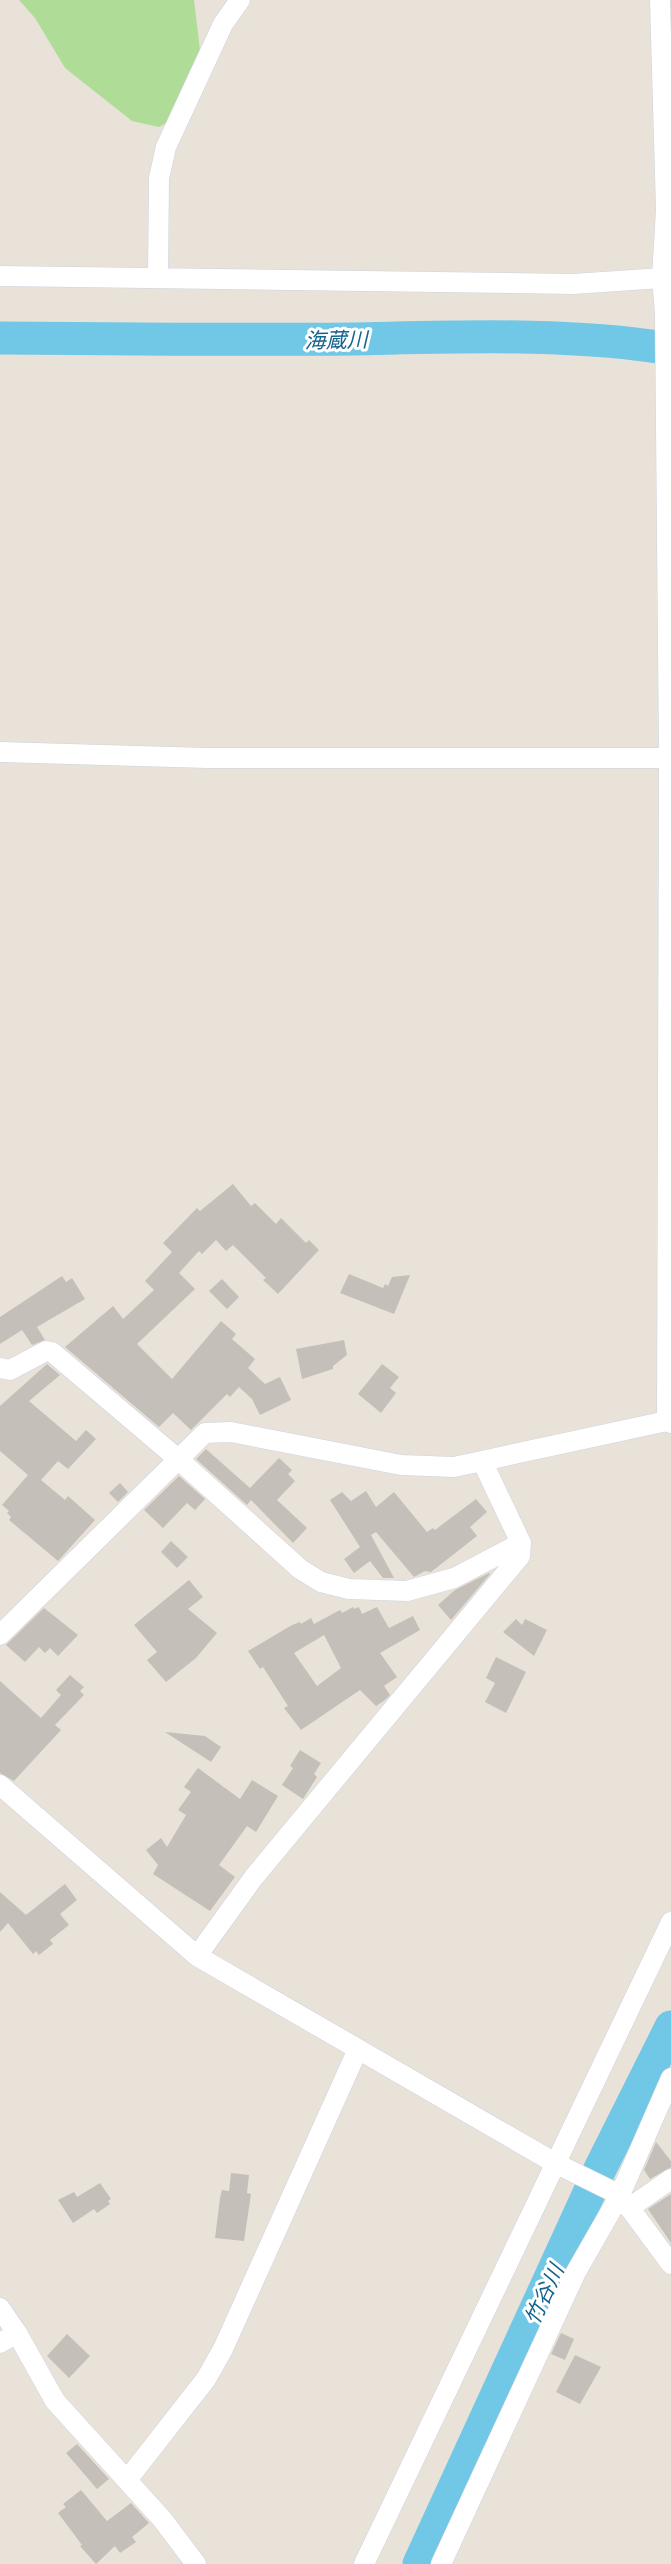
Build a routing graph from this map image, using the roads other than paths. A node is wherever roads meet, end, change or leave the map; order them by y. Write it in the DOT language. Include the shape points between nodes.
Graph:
graph roads {
  1 [pos="240,0"];
  2 [pos="660,0"];
  3 [pos="0,276"];
  4 [pos="158,278"];
  5 [pos="662,278"];
  6 [pos="0,752"];
  7 [pos="670,758"];
  8 [pos="0,1368"];
  9 [pos="669,1422"];
  10 [pos="178,1459"];
  11 [pos="483,1463"];
  12 [pos="521,1543"];
  13 [pos="0,1635"];
  14 [pos="0,1785"];
  15 [pos="671,1922"];
  16 [pos="197,1956"];
  17 [pos="358,2049"];
  18 [pos="671,2078"];
  19 [pos="562,2167"];
  20 [pos="671,2179"];
  21 [pos="620,2197"];
  22 [pos="671,2264"];
  23 [pos="0,2308"];
  24 [pos="18,2333"];
  25 [pos="0,2343"];
  26 [pos="127,2480"];
  27 [pos="196,2564"];
  28 [pos="364,2564"];
  29 [pos="441,2564"];
  1 -- 4 [label="street" via="223,24 166,147 159,178"];
  2 -- 5 [label="street" via="666,210"];
  3 -- 4 [label="street"];
  4 -- 5 [label="street" via="573,284"];
  5 -- 7 [label="street"];
  6 -- 7 [label="street" via="207,758"];
  7 -- 9 [label="street"];
  8 -- 10 [label="street" via="10,1370 46,1351 52,1352"];
  9 -- 11 [label="street"];
  10 -- 11 [label="street" via="205,1433 231,1432 401,1465 454,1467"];
  10 -- 12 [label="street" via="300,1569 321,1582 349,1588 407,1591 454,1578"];
  10 -- 13 [label="street"];
  11 -- 12 [label="street"];
  12 -- 16 [label="street" via="520,1556 254,1877"];
  14 -- 16 [label="street"];
  15 -- 19 [label="street"];
  16 -- 17 [label="street"];
  17 -- 19 [label="street"];
  17 -- 26 [label="street" via="223,2349 206,2379"];
  18 -- 21 [label="street"];
  19 -- 21 [label="street"];
  19 -- 28 [label="street"];
  20 -- 21 [label="street"];
  21 -- 22 [label="street"];
  21 -- 29 [label="street" via="576,2272"];
  23 -- 24 [label="street"];
  24 -- 25 [label="street"];
  24 -- 26 [label="street" via="56,2401"];
  26 -- 27 [label="street"];
}
